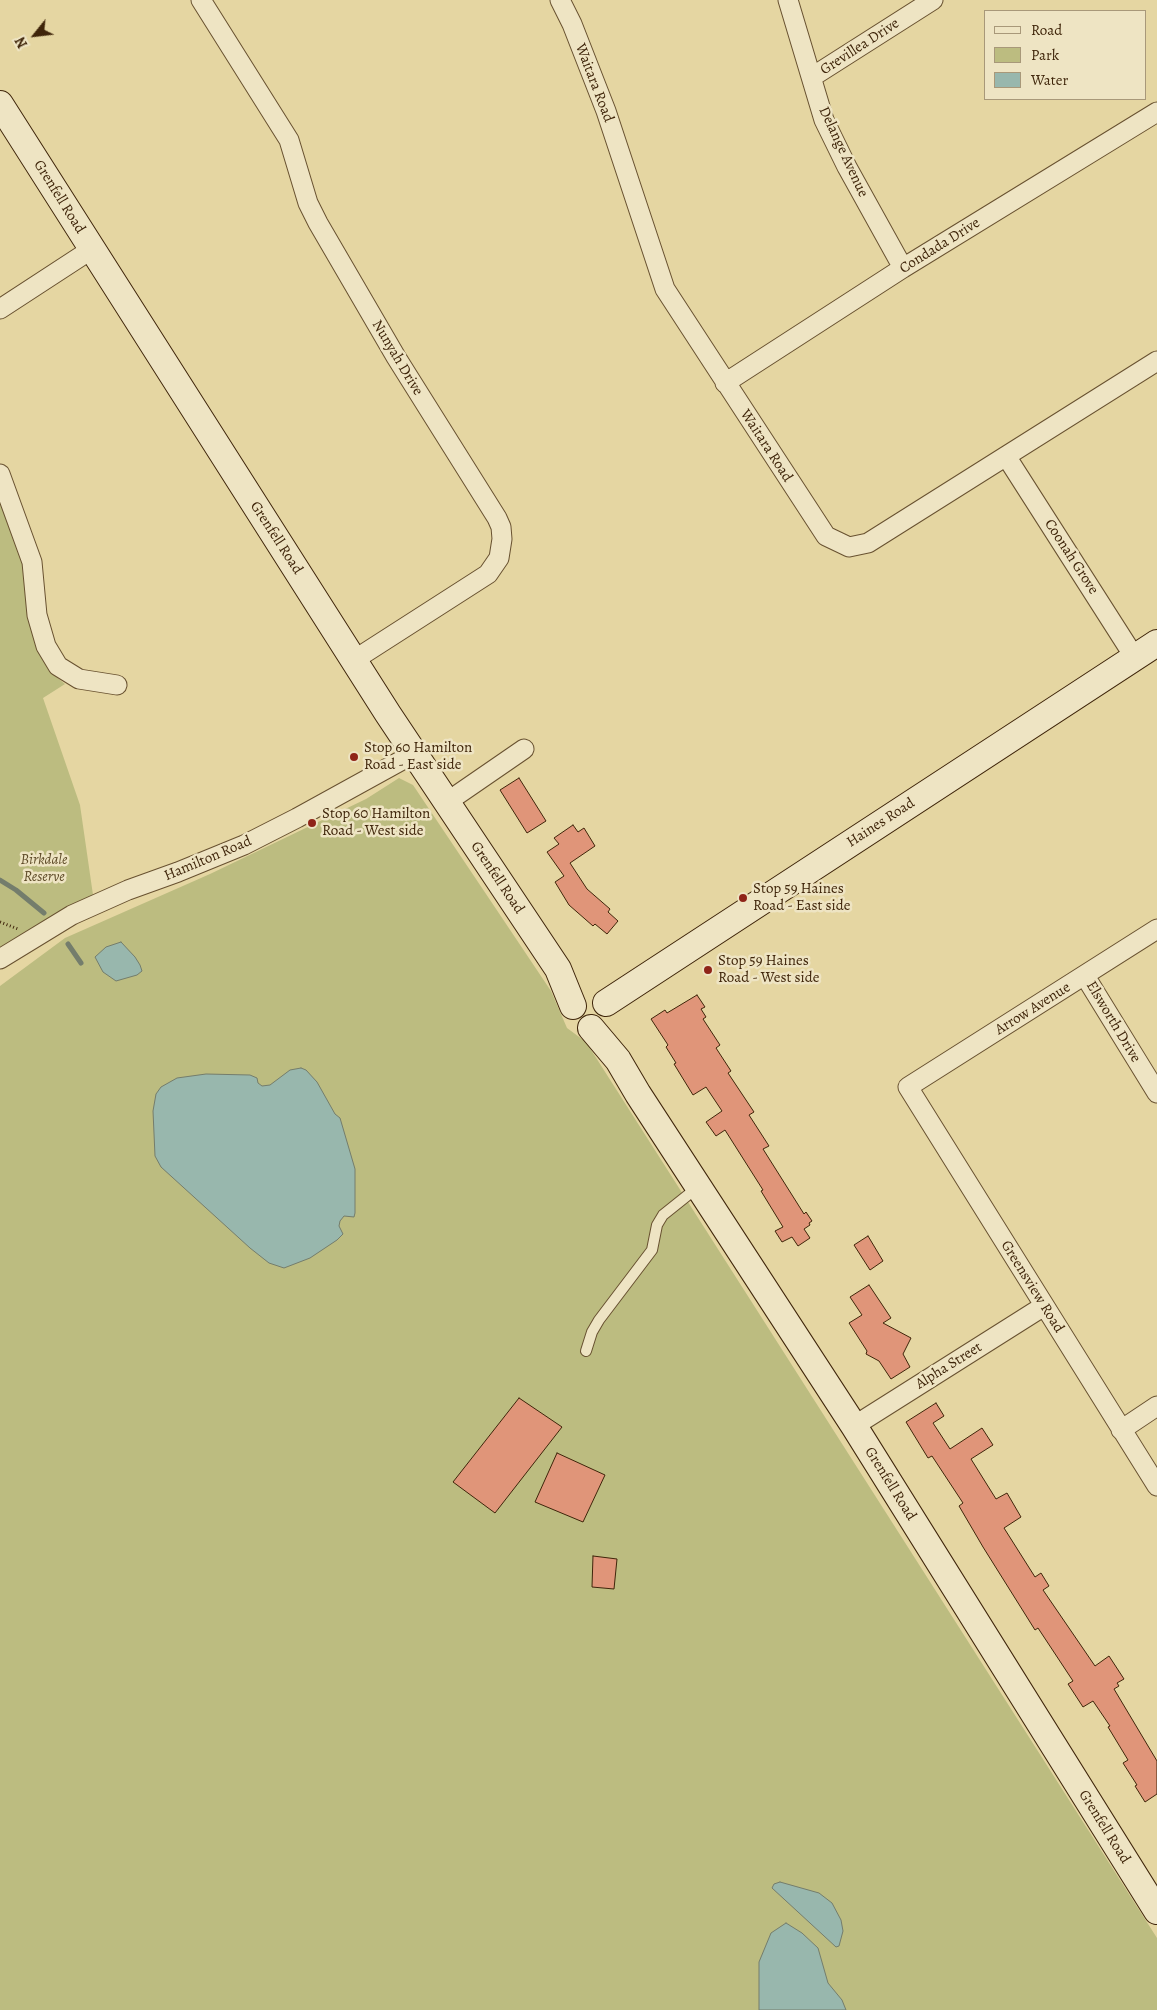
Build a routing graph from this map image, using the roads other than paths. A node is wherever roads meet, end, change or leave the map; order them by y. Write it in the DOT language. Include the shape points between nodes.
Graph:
graph roads {
  1 [pos="202,0"];
  2 [pos="560,0"];
  3 [pos="788,0"];
  4 [pos="932,0"];
  5 [pos="812,77"];
  6 [pos="0,104"];
  7 [pos="1157,112"];
  8 [pos="92,249"];
  9 [pos="903,268"];
  10 [pos="0,309"];
  11 [pos="1157,361"];
  12 [pos="726,383"];
  13 [pos="1006,456"];
  14 [pos="0,474"];
  15 [pos="1157,643"];
  16 [pos="1135,658"];
  17 [pos="354,660"];
  18 [pos="117,685"];
  19 [pos="524,749"];
  20 [pos="415,754"];
  21 [pos="447,802"];
  22 [pos="1157,929"];
  23 [pos="0,959"];
  24 [pos="1085,976"];
  25 [pos="592,1010"];
  26 [pos="908,1087"];
  27 [pos="1157,1093"];
  28 [pos="698,1187"];
  29 [pos="1044,1306"];
  30 [pos="586,1351"];
  31 [pos="1157,1406"];
  32 [pos="854,1426"];
  33 [pos="1121,1430"];
  34 [pos="1157,1486"];
  35 [pos="1157,1911"];
  1 -- 17 [label="street, Nunyah Drive" via="289,140 308,203 323,232 501,527 499,558 488,574"];
  2 -- 12 [label="street, Waitara Road" via="606,111 665,289"];
  3 -- 5 [label="street, Delange Avenue"];
  4 -- 5 [label="street, Grevillea Drive"];
  5 -- 9 [label="street, Delange Avenue" via="824,120"];
  6 -- 8 [label="main road, Grenfell Road"];
  7 -- 9 [label="street, Condada Drive"];
  8 -- 10 [label="street"];
  8 -- 17 [label="main road, Grenfell Road"];
  9 -- 12 [label="street, Condada Drive"];
  11 -- 13 [label="street, Waitara Road"];
  12 -- 13 [label="street, Waitara Road" via="826,536 849,547 868,543"];
  13 -- 16 [label="street, Coonah Grove"];
  14 -- 18 [label="street" via="32,562 37,615 46,646 58,666 79,679"];
  15 -- 16 [label="main road, Haines Road"];
  16 -- 25 [label="main road, Haines Road"];
  17 -- 20 [label="main road, Grenfell Road"];
  19 -- 21 [label="street"];
  20 -- 21 [label="main road, Grenfell Road"];
  20 -- 23 [label="street, Hamilton Road" via="244,845 72,915"];
  21 -- 25 [label="main road, Grenfell Road" via="558,969"];
  22 -- 24 [label="street, Arrow Avenue"];
  24 -- 26 [label="street, Arrow Avenue"];
  24 -- 27 [label="street, Elsworth Drive"];
  25 -- 28 [label="main road, Grenfell Road" via="618,1060"];
  26 -- 29 [label="street, Greensview Road"];
  28 -- 30 [label="lane" via="663,1215 652,1250 599,1320"];
  28 -- 32 [label="main road, Grenfell Road"];
  29 -- 32 [label="street, Alpha Street"];
  29 -- 33 [label="street, Greensview Road"];
  31 -- 33 [label="street"];
  32 -- 35 [label="main road, Grenfell Road"];
  33 -- 34 [label="street, Greensview Road"];
}
